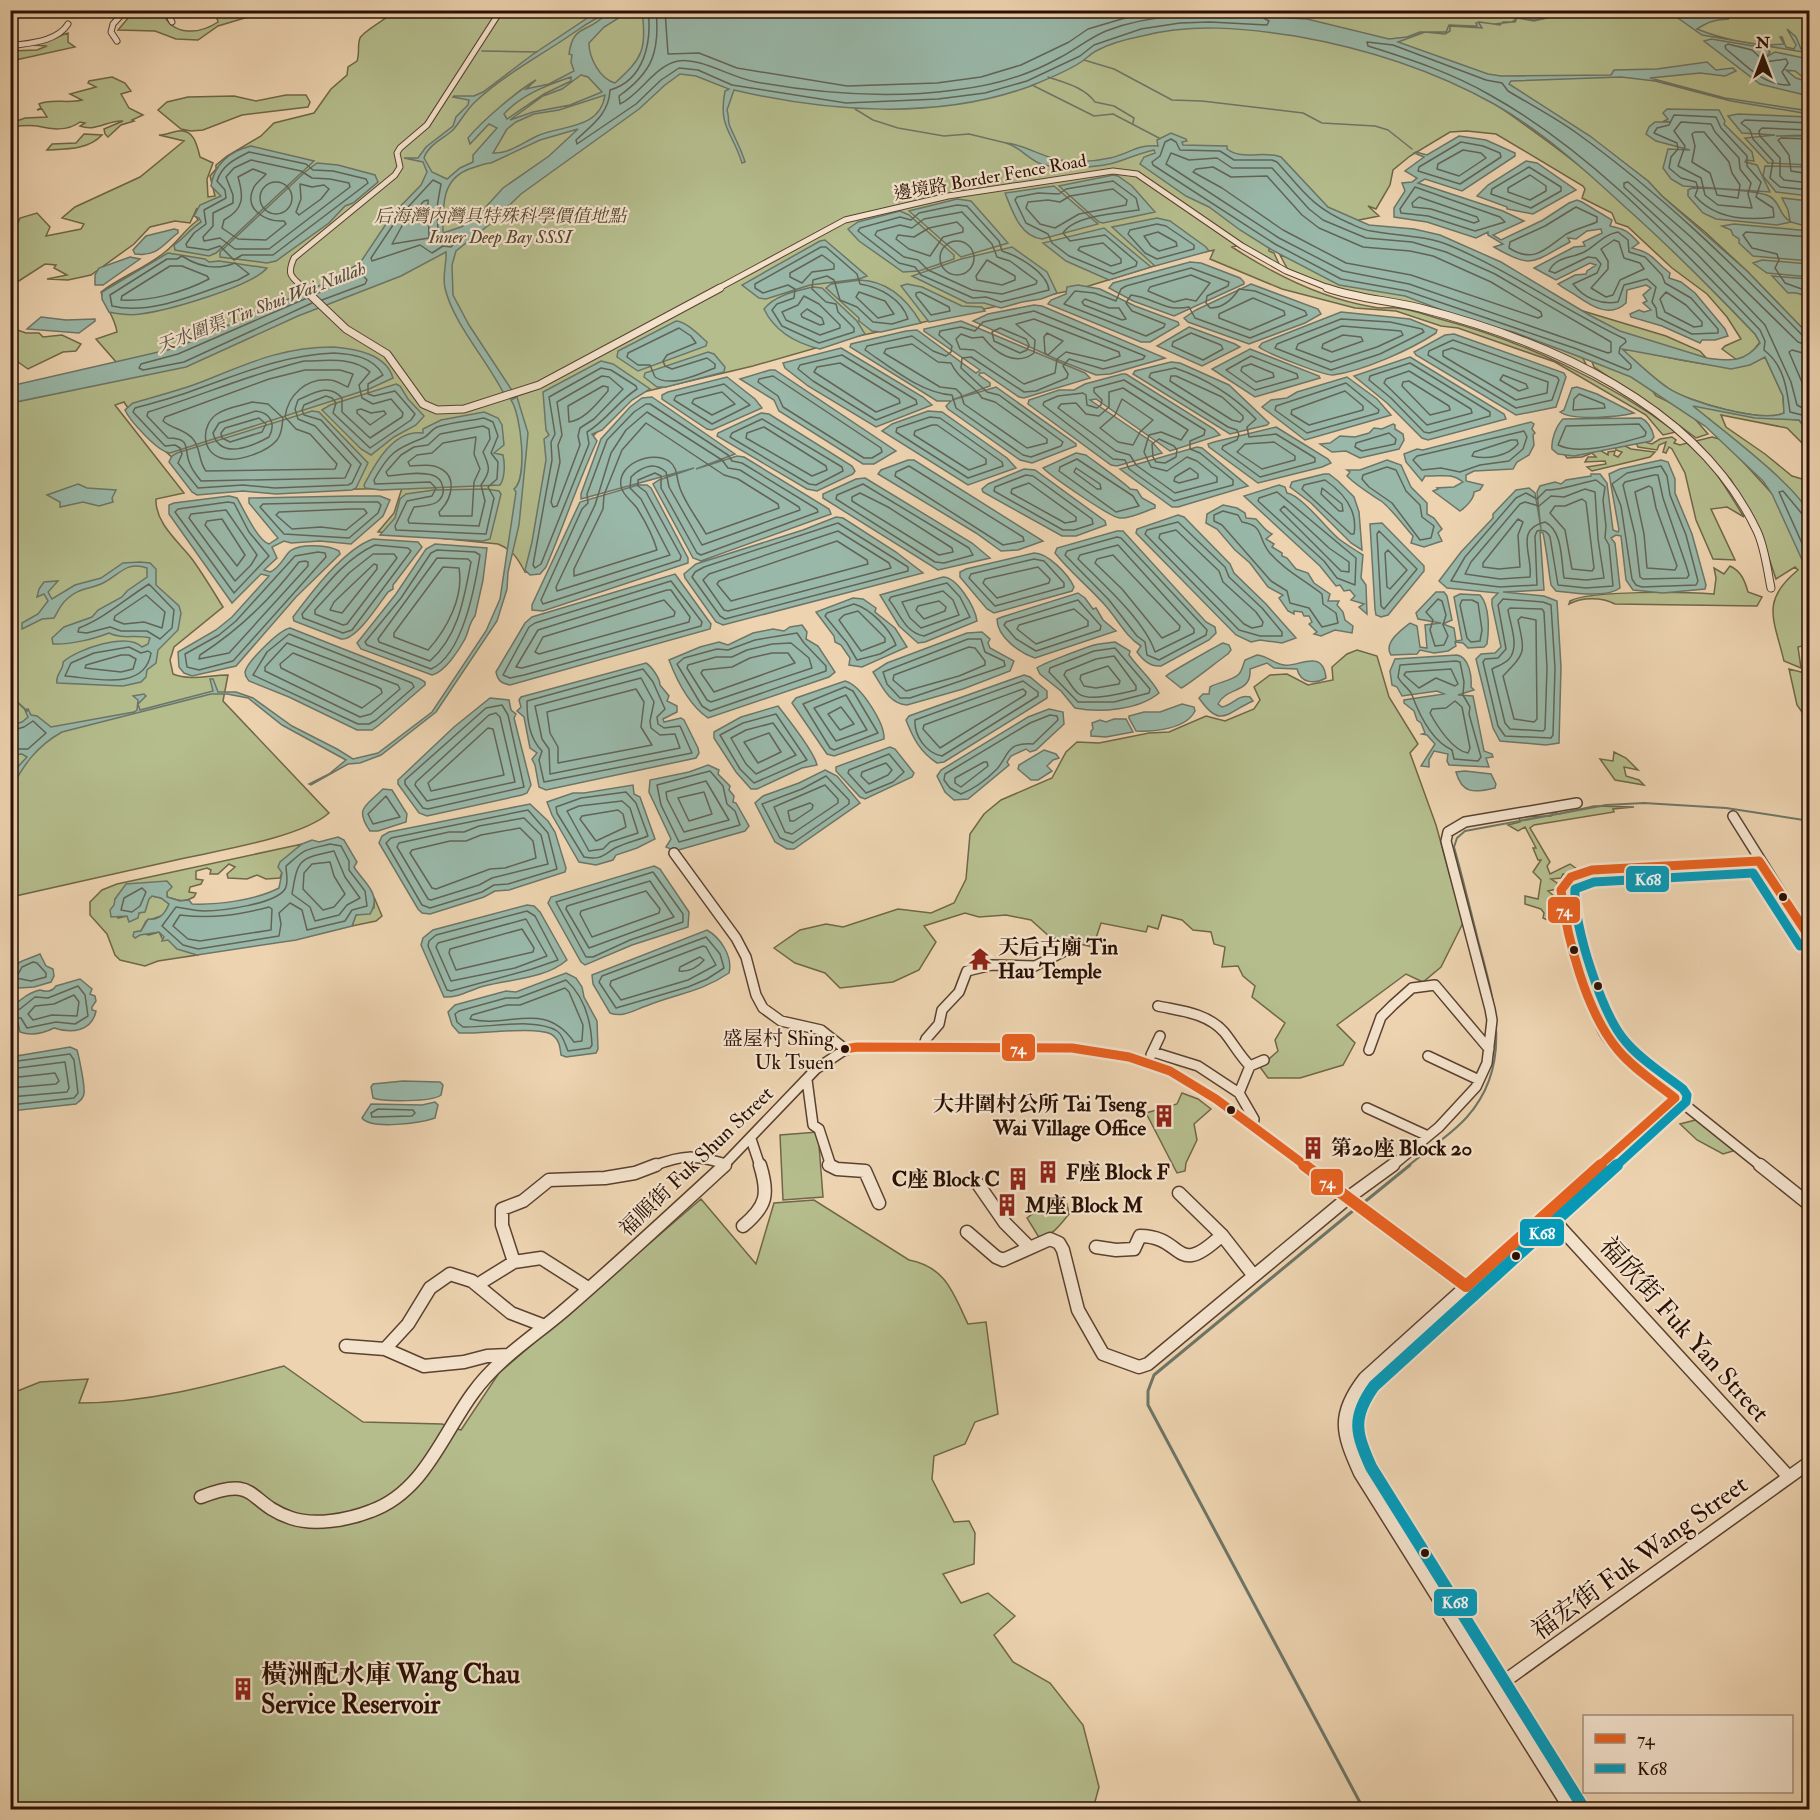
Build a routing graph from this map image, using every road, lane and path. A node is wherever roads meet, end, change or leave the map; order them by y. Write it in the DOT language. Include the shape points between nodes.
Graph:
graph roads {
  1 [pos="126,10"];
  2 [pos="171,10"];
  3 [pos="501,10"];
  4 [pos="172,22"];
  5 [pos="68,24"];
  6 [pos="117,41"];
  7 [pos="10,45"];
  8 [pos="1771,588"];
  9 [pos="1577,803"];
  10 [pos="1733,816"];
  11 [pos="674,853"];
  12 [pos="1759,861"];
  13 [pos="1809,939"];
  14 [pos="1065,951"];
  15 [pos="1158,1006"];
  16 [pos="1160,1036"];
  17 [pos="923,1047"];
  18 [pos="845,1049"];
  19 [pos="1489,1049"];
  20 [pos="1369,1050"];
  21 [pos="1153,1052"];
  22 [pos="1428,1056"];
  23 [pos="1264,1060"];
  24 [pos="1147,1062"];
  25 [pos="1250,1066"];
  26 [pos="807,1080"];
  27 [pos="1479,1080"];
  28 [pos="1239,1093"];
  29 [pos="1675,1098"];
  30 [pos="1367,1108"];
  31 [pos="1253,1126"];
  32 [pos="1428,1136"];
  33 [pos="751,1139"];
  34 [pos="726,1164"];
  35 [pos="978,1184"];
  36 [pos="1179,1193"];
  37 [pos="1351,1198"];
  38 [pos="879,1203"];
  39 [pos="1809,1205"];
  40 [pos="1547,1213"];
  41 [pos="743,1226"];
  42 [pos="967,1232"];
  43 [pos="1222,1235"];
  44 [pos="1029,1247"];
  45 [pos="1096,1247"];
  46 [pos="514,1262"];
  47 [pos="1254,1276"];
  48 [pos="477,1286"];
  49 [pos="1466,1286"];
  50 [pos="588,1288"];
  51 [pos="545,1326"];
  52 [pos="346,1346"];
  53 [pos="386,1349"];
  54 [pos="509,1355"];
  55 [pos="1809,1462"];
  56 [pos="1788,1476"];
  57 [pos="201,1497"];
  58 [pos="1495,1688"];
  59 [pos="1571,1809"];
  1 -- 6 [label="street" via="111,32"];
  2 -- 4 [label="street"];
  3 -- 8 [label="street, 邊境路 Border Fence Road" via="427,125 400,148 400,167 395,175 294,258 290,267 290,275 350,333 387,354 423,404 437,410 465,409 539,385 845,220 948,196 1128,171 1283,270 1337,292 1416,307 1523,341 1590,371 1639,400 1693,442 1736,493 1756,531"];
  5 -- 7 [label="street" via="55,36"];
  9 -- 19 [label="street" via="1465,822 1451,829 1447,836 1490,1008"];
  10 -- 12 [label="street"];
  11 -- 18 [label="street" via="736,938 763,1008 781,1021 821,1030"];
  12 -- 13 [label="street"];
  12 -- 29 [label="street" via="1592,870 1571,877 1561,890 1562,907 1604,1033 1618,1052"];
  14 -- 17 [label="street" via="1035,966 992,965 966,972 958,992 942,1010 939,1024"];
  15 -- 25 [label="street" via="1200,1014 1222,1030"];
  16 -- 21 [label="street"];
  17 -- 18 [label="street"];
  17 -- 24 [label="street" via="1072,1048"];
  18 -- 26 [label="street, 福順街 Fuk Shun Street"];
  19 -- 20 [label="street" via="1435,985 1412,988 1393,1005 1381,1017"];
  19 -- 27 [label="street"];
  21 -- 24 [label="street"];
  21 -- 28 [label="street" via="1198,1066"];
  22 -- 27 [label="street"];
  23 -- 25 [label="street"];
  24 -- 31 [label="street" via="1206,1091"];
  25 -- 28 [label="street"];
  26 -- 33 [label="street, 福順街 Fuk Shun Street"];
  26 -- 38 [label="street" via="813,1125 819,1129 829,1165 865,1170"];
  27 -- 32 [label="street"];
  28 -- 31 [label="street" via="1254,1119"];
  29 -- 39 [label="street"];
  29 -- 40 [label="street"];
  30 -- 32 [label="street"];
  31 -- 37 [label="street"];
  32 -- 37 [label="street"];
  33 -- 34 [label="street, 福順街 Fuk Shun Street"];
  33 -- 41 [label="street" via="766,1187 763,1205"];
  34 -- 46 [label="street" via="697,1156 676,1156 635,1173 545,1181 523,1201 502,1209 502,1225"];
  34 -- 50 [label="street, 福順街 Fuk Shun Street"];
  35 -- 44 [label="street" via="1005,1223"];
  36 -- 43 [label="street"];
  37 -- 47 [label="street"];
  37 -- 49 [label="street"];
  40 -- 49 [label="street"];
  40 -- 56 [label="street, 福欣街 Fuk Yan Street"];
  42 -- 44 [label="street" via="1003,1260"];
  43 -- 45 [label="street" via="1203,1252 1188,1256 1149,1235 1140,1236 1134,1249"];
  43 -- 47 [label="street"];
  44 -- 47 [label="street" via="1050,1239 1059,1243 1078,1310 1103,1354 1139,1367 1148,1364"];
  46 -- 48 [label="street"];
  46 -- 50 [label="street" via="541,1257"];
  48 -- 51 [label="street" via="511,1313"];
  48 -- 53 [label="street" via="450,1274 435,1282"];
  49 -- 58 [label="street" via="1365,1378 1350,1395 1342,1418 1347,1445 1360,1473"];
  50 -- 51 [label="street, 福順街 Fuk Shun Street"];
  51 -- 54 [label="street, 福順街 Fuk Shun Street"];
  52 -- 53 [label="street"];
  53 -- 54 [label="street" via="424,1366"];
  54 -- 57 [label="street, 福順街 Fuk Shun Street" via="473,1392 438,1454 420,1475 378,1509 353,1517 292,1519 250,1490 226,1488"];
  55 -- 56 [label="street, 福宏街 Fuk Wang Street"];
  56 -- 58 [label="street, 福宏街 Fuk Wang Street"];
  58 -- 59 [label="street"];
}
